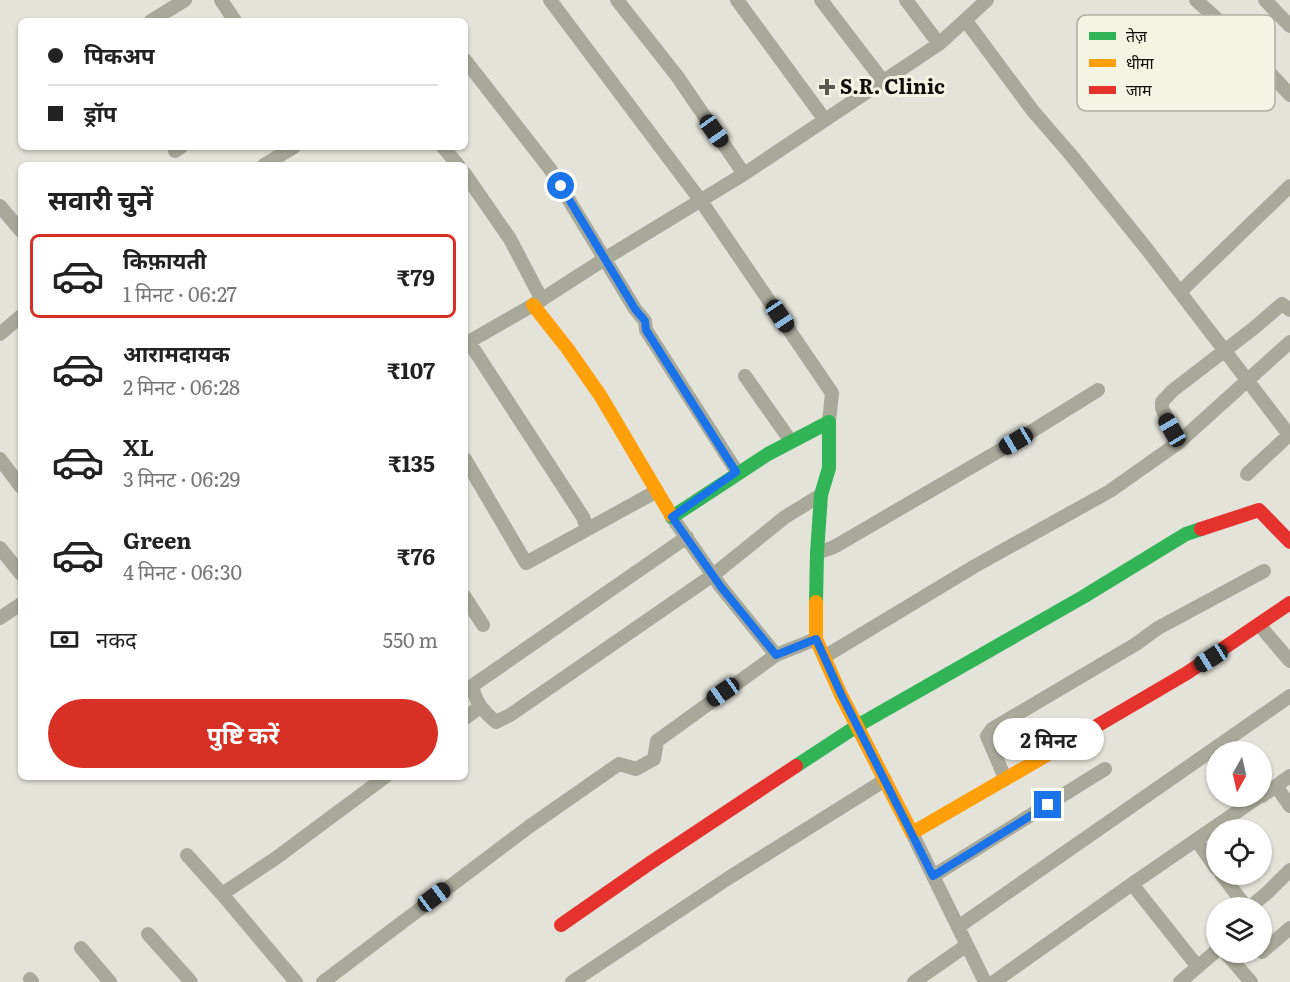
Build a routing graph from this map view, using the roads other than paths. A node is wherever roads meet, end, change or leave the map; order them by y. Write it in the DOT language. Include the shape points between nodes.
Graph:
graph roads {
  1 [pos="185,0"];
  2 [pos="221,0"];
  3 [pos="550,0"];
  4 [pos="617,0"];
  5 [pos="737,0"];
  6 [pos="821,0"];
  7 [pos="906,0"];
  8 [pos="1196,0"];
  9 [pos="1265,0"];
  10 [pos="979,4"];
  11 [pos="1212,15"];
  12 [pos="156,18"];
  13 [pos="229,18"];
  14 [pos="966,21"];
  15 [pos="1290,26"];
  16 [pos="939,44"];
  17 [pos="468,64"];
  18 [pos="1275,79"];
  19 [pos="883,81"];
  20 [pos="1290,95"];
  21 [pos="825,120"];
  22 [pos="289,150"];
  23 [pos="446,150"];
  24 [pos="269,162"];
  25 [pos="456,162"];
  26 [pos="744,174"];
  27 [pos="468,178"];
  28 [pos="1290,186"];
  29 [pos="700,201"];
  30 [pos="0,206"];
  31 [pos="18,227"];
  32 [pos="606,258"];
  33 [pos="1180,292"];
  34 [pos="538,302"];
  35 [pos="1290,310"];
  36 [pos="18,319"];
  37 [pos="0,334"];
  38 [pos="468,342"];
  39 [pos="1290,342"];
  40 [pos="468,344"];
  41 [pos="1225,350"];
  42 [pos="745,376"];
  43 [pos="1247,381"];
  44 [pos="1098,390"];
  45 [pos="829,422"];
  46 [pos="1290,435"];
  47 [pos="790,440"];
  48 [pos="1178,443"];
  49 [pos="0,459"];
  50 [pos="468,464"];
  51 [pos="736,472"];
  52 [pos="1247,474"];
  53 [pos="18,483"];
  54 [pos="657,490"];
  55 [pos="821,495"];
  56 [pos="672,517"];
  57 [pos="587,528"];
  58 [pos="687,537"];
  59 [pos="1290,542"];
  60 [pos="0,548"];
  61 [pos="817,553"];
  62 [pos="18,570"];
  63 [pos="1264,571"];
  64 [pos="713,575"];
  65 [pos="468,602"];
  66 [pos="1290,603"];
  67 [pos="18,606"];
  68 [pos="0,618"];
  69 [pos="483,625"];
  70 [pos="1260,626"];
  71 [pos="816,639"];
  72 [pos="776,655"];
  73 [pos="824,657"];
  74 [pos="1290,661"];
  75 [pos="1290,696"];
  76 [pos="480,707"];
  77 [pos="468,716"];
  78 [pos="857,726"];
  79 [pos="1105,769"];
  80 [pos="1290,776"];
  81 [pos="1005,778"];
  82 [pos="381,780"];
  83 [pos="885,780"];
  84 [pos="1276,786"];
  85 [pos="1272,789"];
  86 [pos="1290,806"];
  87 [pos="1245,807"];
  88 [pos="912,833"];
  89 [pos="1197,841"];
  90 [pos="1206,854"];
  91 [pos="188,855"];
  92 [pos="1290,870"];
  93 [pos="933,876"];
  94 [pos="1132,884"];
  95 [pos="1230,885"];
  96 [pos="222,894"];
  97 [pos="1239,897"];
  98 [pos="1262,897"];
  99 [pos="561,925"];
  100 [pos="958,927"];
  101 [pos="1290,928"];
  102 [pos="148,934"];
  103 [pos="1272,943"];
  104 [pos="967,945"];
  105 [pos="81,948"];
  106 [pos="1206,960"];
  107 [pos="1234,963"];
  108 [pos="1249,963"];
  109 [pos="1198,967"];
  110 [pos="1241,971"];
  111 [pos="110,982"];
  112 [pos="191,982"];
  113 [pos="296,982"];
  114 [pos="323,982"];
  115 [pos="572,982"];
  116 [pos="914,982"];
  117 [pos="985,982"];
  118 [pos="994,982"];
  119 [pos="1180,982"];
  120 [pos="1251,982"];
  1 -- 12 [label="street"];
  2 -- 13 [label="street"];
  3 -- 29 [label="street"];
  4 -- 26 [label="street" via="682,83"];
  5 -- 21 [label="street"];
  6 -- 19 [label="street"];
  7 -- 16 [label="street"];
  8 -- 11 [label="street"];
  9 -- 15 [label="street"];
  10 -- 14 [label="street"];
  14 -- 16 [label="street"];
  14 -- 33 [label="street" via="1033,111"];
  16 -- 19 [label="street"];
  17 -- 32 [label="street" via="550,169"];
  18 -- 20 [label="street"];
  19 -- 21 [label="street"];
  21 -- 26 [label="street"];
  22 -- 24 [label="street"];
  23 -- 25 [label="street"];
  26 -- 29 [label="street"];
  27 -- 34 [label="street" via="510,239"];
  28 -- 33 [label="street"];
  29 -- 32 [label="street"];
  29 -- 45 [label="street" via="832,393"];
  30 -- 31 [label="street"];
  32 -- 34 [label="street"];
  32 -- 51 [label="street" via="645,321 646,330"];
  33 -- 41 [label="street"];
  34 -- 38 [label="street"];
  34 -- 54 [label="street" via="544,320 602,399"];
  35 -- 41 [label="street" via="1282,304"];
  36 -- 37 [label="street"];
  39 -- 43 [label="street"];
  40 -- 57 [label="street"];
  41 -- 43 [label="street"];
  41 -- 48 [label="street" via="1162,402 1164,416"];
  42 -- 47 [label="street"];
  43 -- 46 [label="street"];
  43 -- 48 [label="street"];
  44 -- 61 [label="street" via="845,541"];
  45 -- 47 [label="street"];
  45 -- 55 [label="street" via="829,468"];
  46 -- 52 [label="street"];
  47 -- 51 [label="street"];
  48 -- 73 [label="street" via="1110,490"];
  49 -- 53 [label="street"];
  50 -- 57 [label="street" via="526,563"];
  51 -- 56 [label="street"];
  54 -- 56 [label="street"];
  54 -- 57 [label="street"];
  55 -- 61 [label="street"];
  55 -- 64 [label="street" via="785,517"];
  56 -- 58 [label="street"];
  58 -- 64 [label="street"];
  58 -- 76 [label="street" via="472,686"];
  59 -- 78 [label="street" via="1258,510 1186,534"];
  60 -- 62 [label="street"];
  61 -- 71 [label="street"];
  63 -- 81 [label="street" via="1158,628 992,729 987,736"];
  64 -- 72 [label="street"];
  64 -- 76 [label="street" via="510,715 496,722"];
  65 -- 69 [label="street"];
  66 -- 70 [label="street"];
  67 -- 68 [label="street"];
  70 -- 74 [label="street"];
  70 -- 81 [label="street" via="1118,715"];
  71 -- 72 [label="street"];
  71 -- 73 [label="street"];
  72 -- 114 [label="street" via="657,741 654,759 636,769 619,764"];
  73 -- 78 [label="street"];
  75 -- 100 [label="street"];
  76 -- 77 [label="street"];
  78 -- 83 [label="street"];
  78 -- 99 [label="street"];
  79 -- 93 [label="street"];
  80 -- 84 [label="street"];
  81 -- 88 [label="street"];
  82 -- 96 [label="street"];
  83 -- 88 [label="street"];
  83 -- 115 [label="street"];
  84 -- 85 [label="street"];
  84 -- 86 [label="street"];
  87 -- 89 [label="street"];
  88 -- 93 [label="street"];
  89 -- 90 [label="street"];
  89 -- 94 [label="street"];
  91 -- 96 [label="street"];
  92 -- 98 [label="street"];
  93 -- 100 [label="street"];
  94 -- 109 [label="street"];
  94 -- 118 [label="street"];
  95 -- 97 [label="street"];
  96 -- 113 [label="street"];
  100 -- 104 [label="street"];
  101 -- 103 [label="street"];
  102 -- 112 [label="street"];
  104 -- 116 [label="street"];
  104 -- 117 [label="street"];
  105 -- 111 [label="street"];
  106 -- 109 [label="street"];
  107 -- 110 [label="street"];
  108 -- 110 [label="street"];
  109 -- 119 [label="street"];
  110 -- 120 [label="street"];
}
